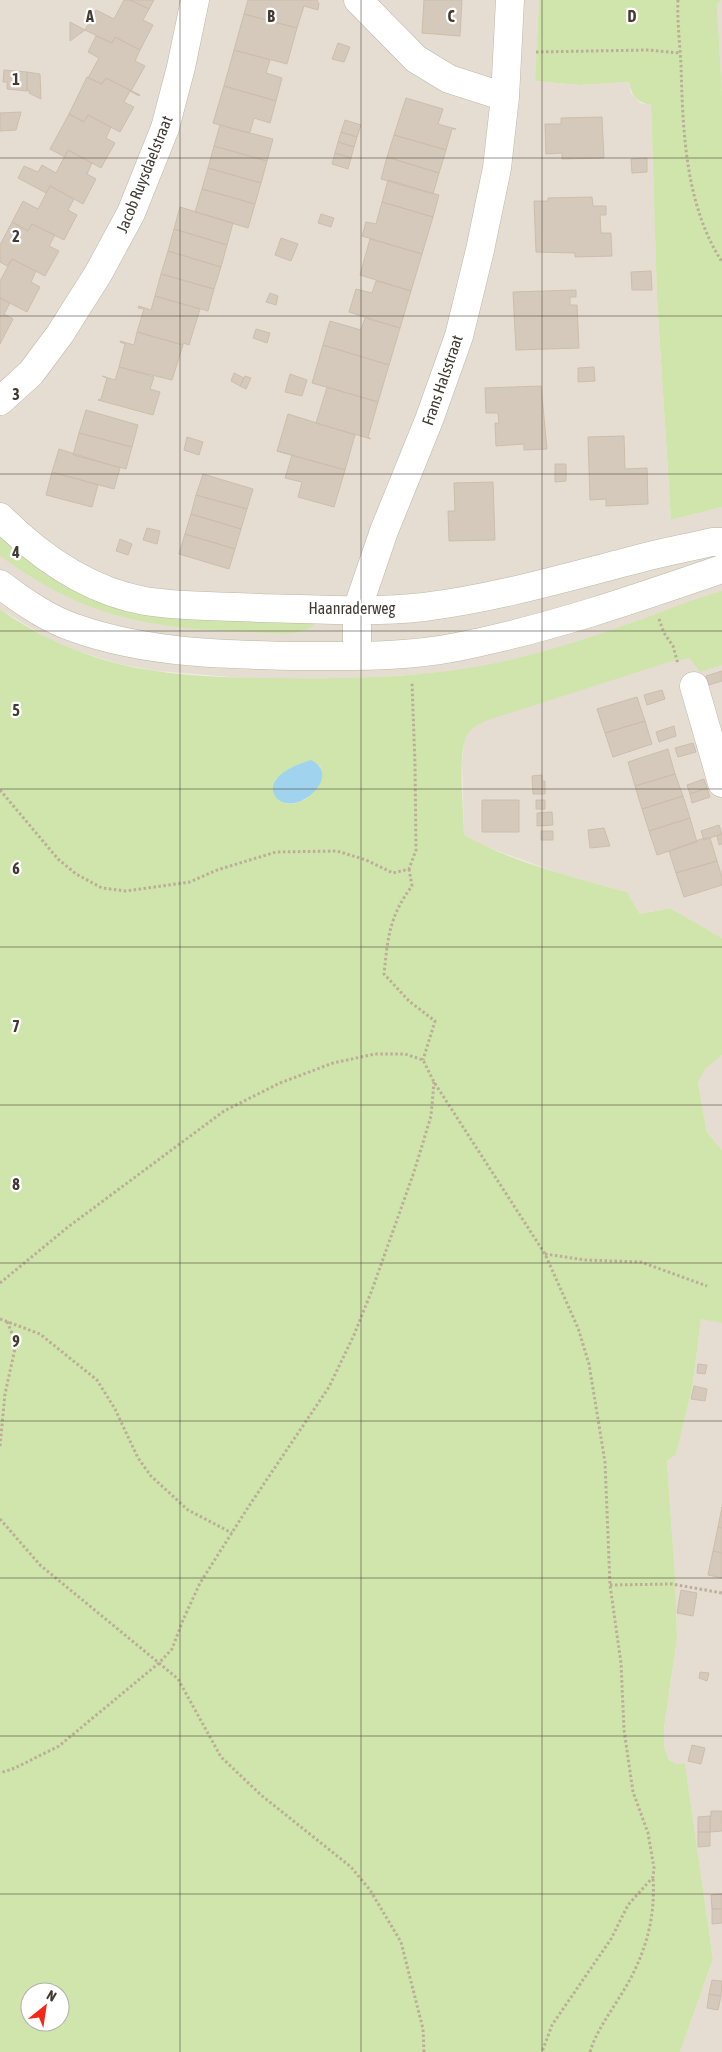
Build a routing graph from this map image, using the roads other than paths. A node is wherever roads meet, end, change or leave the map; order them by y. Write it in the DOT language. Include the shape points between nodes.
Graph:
graph roads {
  1 [pos="195,0"];
  2 [pos="358,0"];
  3 [pos="510,0"];
  4 [pos="506,97"];
  5 [pos="0,401"];
  6 [pos="0,517"];
  7 [pos="722,542"];
  8 [pos="722,569"];
  9 [pos="0,584"];
  10 [pos="357,610"];
  11 [pos="357,656"];
  12 [pos="694,686"];
  13 [pos="722,783"];
  1 -- 5 [label="street, Jacob Ruysdaelstraat" via="165,128 131,213 60,334 31,373"];
  2 -- 4 [label="street" via="416,59 449,79"];
  3 -- 4 [label="street, Frans Halsstraat"];
  4 -- 10 [label="street, Frans Halsstraat" via="497,168 459,336"];
  6 -- 10 [label="street, Haanraderweg" via="35,549 76,576 144,601 212,607"];
  7 -- 10 [label="street, Haanraderweg" via="637,559 488,597 423,607"];
  8 -- 11 [label="street" via="600,611 496,638 410,654"];
  9 -- 11 [label="street" via="73,628 143,646 254,655"];
  10 -- 11 [label="street, Frans Halsstraat"];
  12 -- 13 [label="street"];
}
